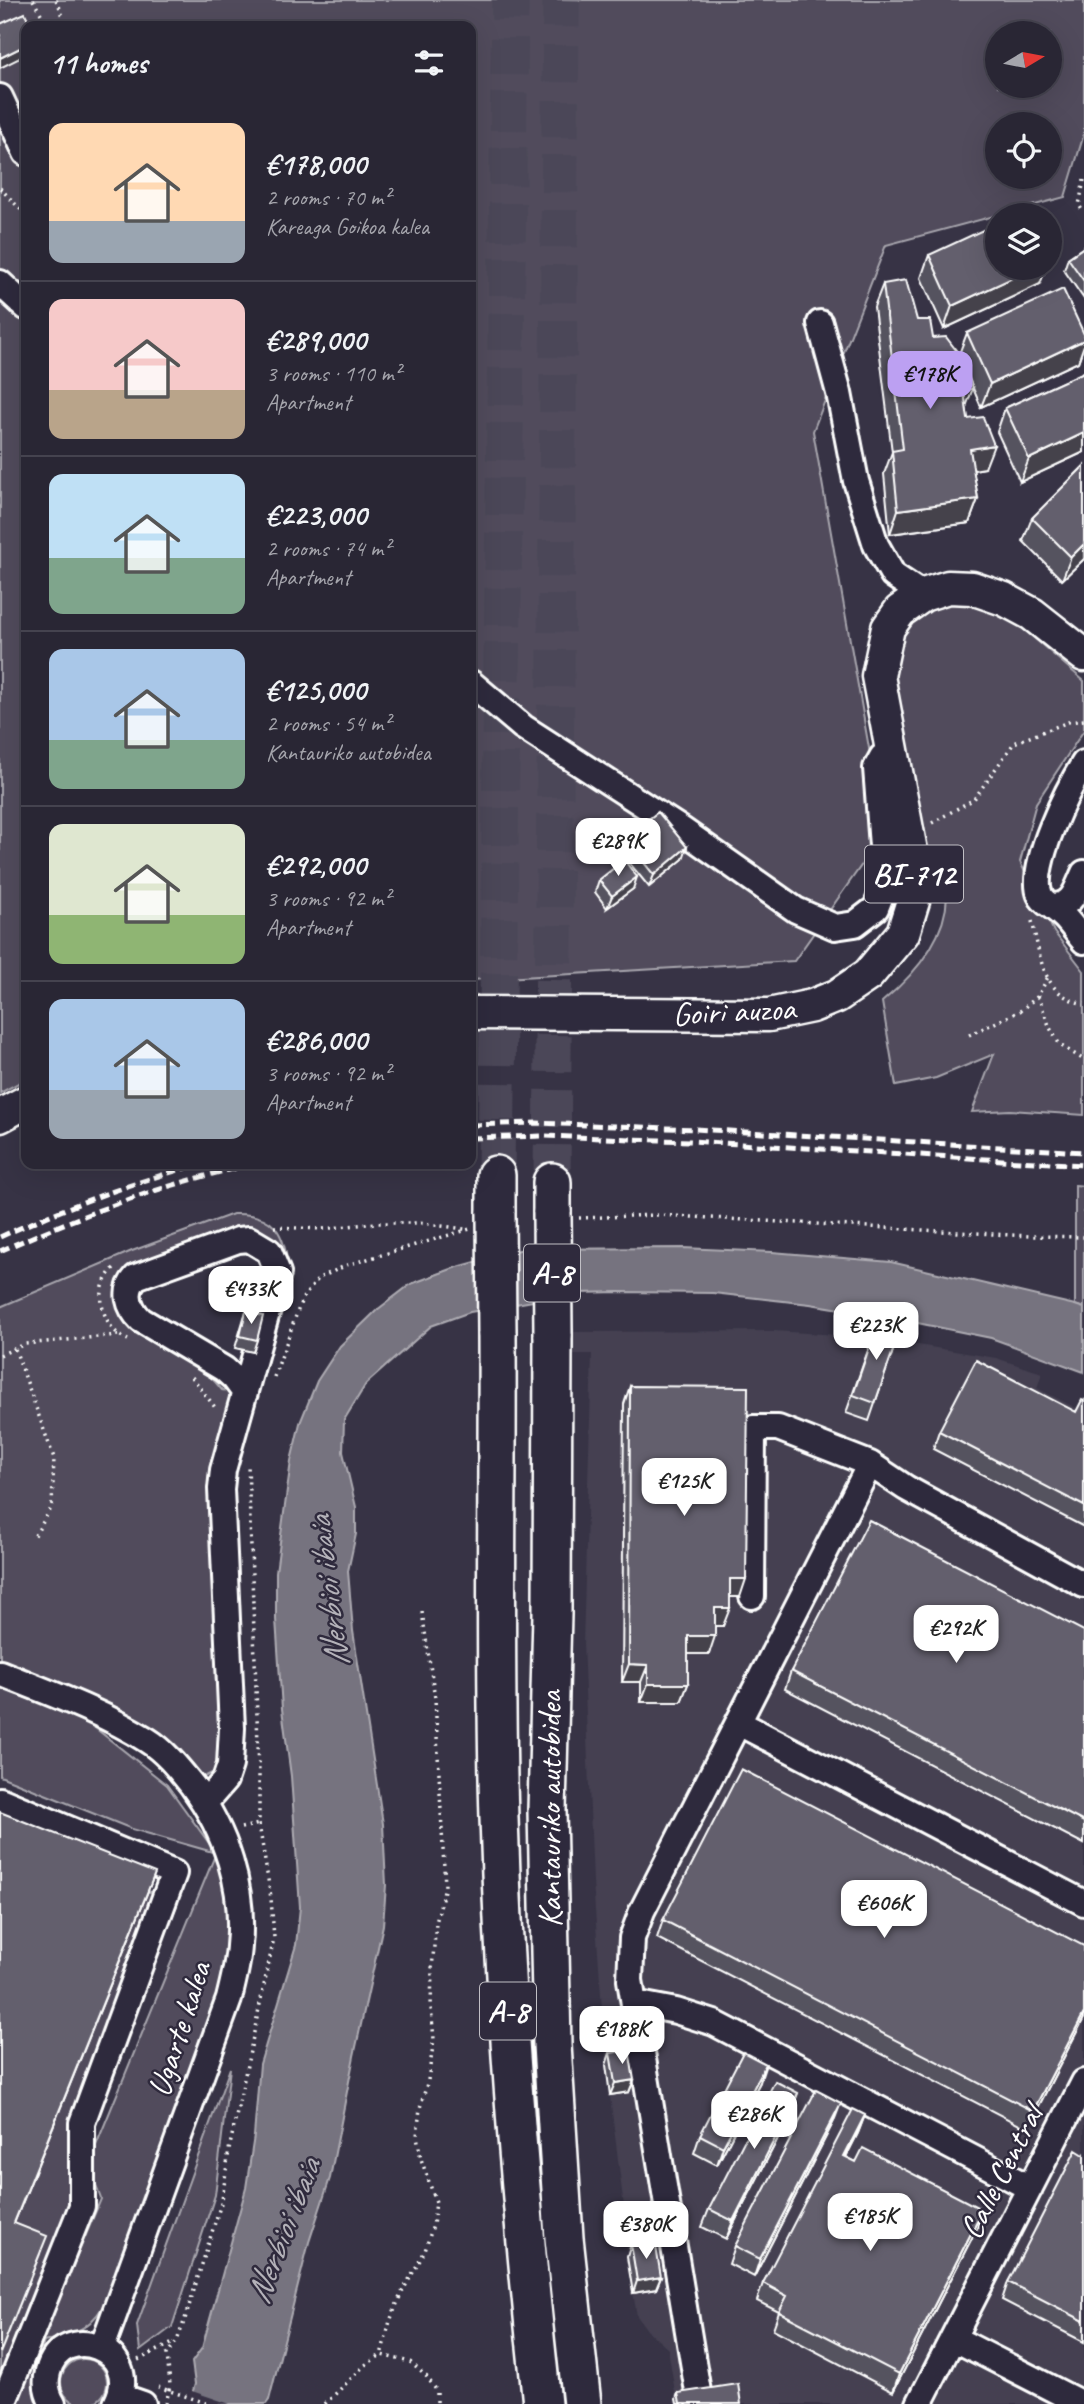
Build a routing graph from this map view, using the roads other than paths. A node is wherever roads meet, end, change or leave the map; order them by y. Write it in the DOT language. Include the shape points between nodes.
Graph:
graph roads {
  1 [pos="0,97"];
  2 [pos="21,142"];
  3 [pos="0,283"];
  4 [pos="21,302"];
  5 [pos="820,323"];
  6 [pos="923,595"];
  7 [pos="1084,655"];
  8 [pos="476,687"];
  9 [pos="893,756"];
  10 [pos="1084,763"];
  11 [pos="1084,873"];
  12 [pos="1051,906"];
  13 [pos="1084,941"];
  14 [pos="476,1013"];
  15 [pos="21,1105"];
  16 [pos="0,1116"];
  17 [pos="496,1175"];
  18 [pos="559,1204"];
  19 [pos="246,1393"];
  20 [pos="870,1464"];
  21 [pos="1084,1585"];
  22 [pos="752,1596"];
  23 [pos="0,1673"];
  24 [pos="738,1723"];
  25 [pos="0,1800"];
  26 [pos="205,1803"];
  27 [pos="1084,1903"];
  28 [pos="634,2003"];
  29 [pos="1084,2082"];
  30 [pos="1078,2108"];
  31 [pos="1030,2188"];
  32 [pos="953,2338"];
  33 [pos="102,2348"];
  34 [pos="130,2402"];
  35 [pos="3,2404"];
  36 [pos="53,2404"];
  37 [pos="542,2404"];
  38 [pos="582,2404"];
  39 [pos="700,2404"];
  40 [pos="919,2404"];
  41 [pos="1082,2404"];
  1 -- 2 [label="street"];
  3 -- 4 [label="street"];
  5 -- 6 [label="street" via="856,481 876,545 893,575"];
  6 -- 7 [label="main road, BI-712" via="948,587 972,588 1004,599 1032,614"];
  6 -- 9 [label="main road, Goiri auzoa / BI-712" via="900,611 888,628 881,657 878,676"];
  8 -- 9 [label="street" via="523,727 796,910 835,928 855,924 876,908 886,885 876,768 883,757"];
  9 -- 14 [label="main road, Goiri auzoa / BI-712" via="914,867 913,901 903,933 868,975 836,996 769,1015"];
  10 -- 12 [label="street" via="1068,788 1038,874 1040,897"];
  11 -- 12 [label="street" via="1070,901"];
  12 -- 13 [label="street" via="1073,924"];
  15 -- 16 [label="main road"];
  17 -- 37 [label="highway, Kantauriko autobidea / A-8, bridge" via="481,1223 497,1332 499,1819 511,2070"];
  18 -- 38 [label="highway, Kantauriko autobidea / A-8, bridge" via="547,1810 552,2045"];
  19 -- 19 [label="street" via="278,1273 269,1251 249,1239 238,1240 136,1277 129,1284 133,1312 141,1320 224,1369"];
  19 -- 26 [label="street" via="243,1440 223,1470 221,1489 230,1765 225,1780"];
  20 -- 21 [label="street" via="905,1488"];
  20 -- 22 [label="street" via="778,1428 753,1428"];
  20 -- 24 [label="street"];
  23 -- 26 [label="street, Ugarte kalea" via="101,1715 148,1741 180,1770"];
  24 -- 27 [label="street"];
  24 -- 28 [label="street" via="642,1911 632,1938"];
  25 -- 35 [label="street, Ugarte kalea" via="174,1873 82,2123 82,2206"];
  26 -- 33 [label="street, Ugarte kalea" via="229,1854 240,1920 239,1947 229,1999"];
  28 -- 31 [label="street" via="714,2023"];
  28 -- 39 [label="street"];
  29 -- 30 [label="street, Calle Central"];
  30 -- 31 [label="street, Calle Central"];
  31 -- 32 [label="street, Calle Central"];
  32 -- 40 [label="street, Calle Central"];
  32 -- 41 [label="street"];
  33 -- 34 [label="street" via="120,2369"];
  33 -- 36 [label="street" via="77,2345 54,2358 46,2383"];
}
